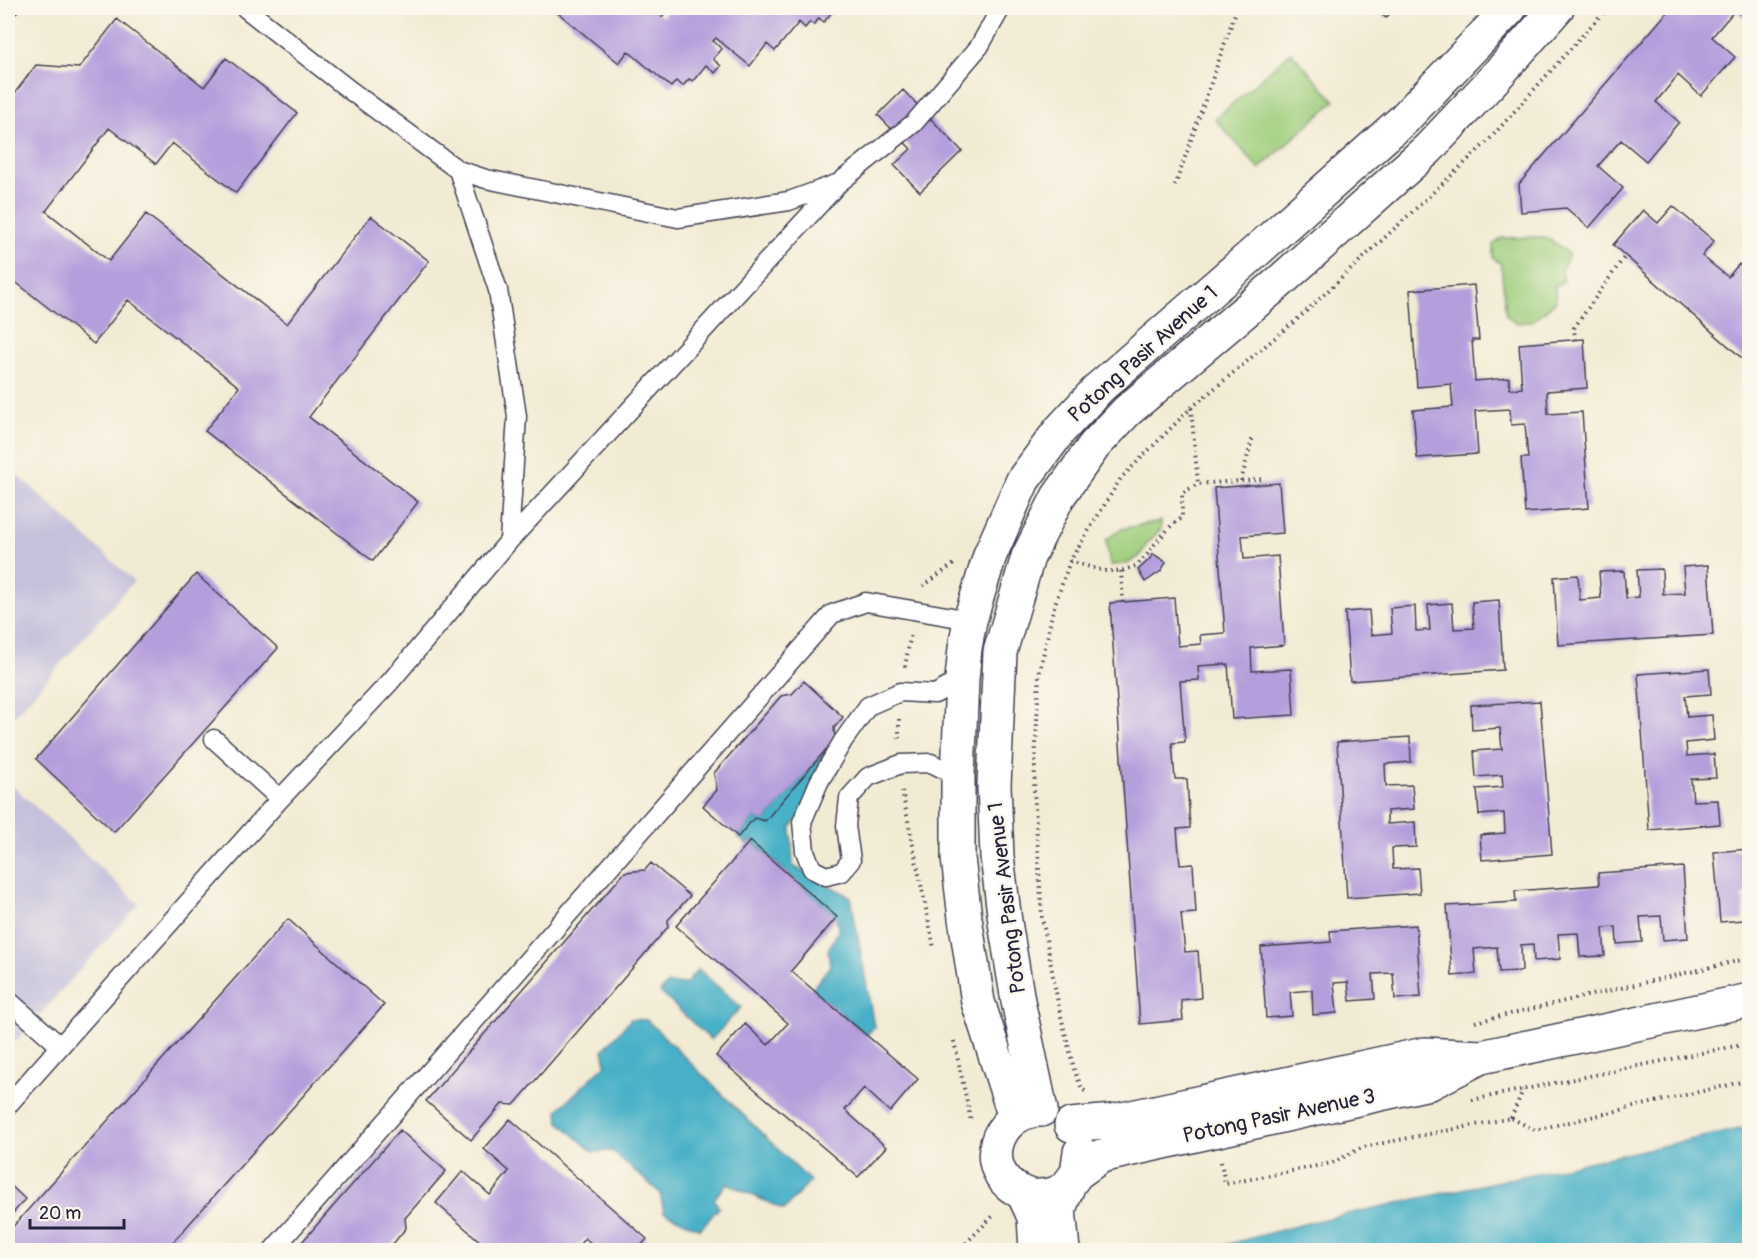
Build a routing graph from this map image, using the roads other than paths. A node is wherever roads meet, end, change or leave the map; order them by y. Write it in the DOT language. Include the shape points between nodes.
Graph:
graph roads {
  1 [pos="245,8"];
  2 [pos="1001,8"];
  3 [pos="1510,8"];
  4 [pos="1557,8"];
  5 [pos="458,170"];
  6 [pos="840,182"];
  7 [pos="508,541"];
  8 [pos="970,620"];
  9 [pos="962,679"];
  10 [pos="214,739"];
  11 [pos="958,776"];
  12 [pos="280,799"];
  13 [pos="8,1000"];
  14 [pos="1749,1000"];
  15 [pos="59,1045"];
  16 [pos="1480,1057"];
  17 [pos="8,1105"];
  18 [pos="1028,1113"];
  19 [pos="1071,1125"];
  20 [pos="1043,1198"];
  21 [pos="273,1251"];
  22 [pos="1036,1251"];
  23 [pos="1063,1251"];
  1 -- 5 [label="lane"];
  2 -- 6 [label="lane" via="979,47 914,123"];
  3 -- 8 [label="street, Potong Pasir Avenue 1" via="1403,120 1100,387 1060,430 1023,480 990,555"];
  4 -- 18 [label="street, Potong Pasir Avenue 1" via="1428,149 1276,285 1126,411 1094,446 1058,497 1028,557 1000,652 994,785 998,856 1018,1001"];
  5 -- 6 [label="lane" via="678,218 789,201"];
  5 -- 7 [label="lane" via="498,290 518,416"];
  6 -- 7 [label="lane"];
  7 -- 12 [label="lane" via="390,682"];
  8 -- 9 [label="street, Potong Pasir Avenue 1"];
  8 -- 21 [label="lane" via="866,602 832,614"];
  9 -- 11 [label="street, Potong Pasir Avenue 1"];
  9 -- 11 [label="lane" via="935,694 900,692 868,706 819,782 802,822 805,851 812,869 826,876 842,872 851,860 846,825 849,798 868,777 901,764 931,763"];
  10 -- 12 [label="lane"];
  11 -- 18 [label="street, Potong Pasir Avenue 1" via="958,858 978,1002"];
  12 -- 15 [label="lane"];
  13 -- 15 [label="lane"];
  14 -- 16 [label="street, Potong Pasir Avenue 3"];
  15 -- 17 [label="lane"];
  16 -- 19 [label="street, Potong Pasir Avenue 3" via="1425,1054 1113,1121"];
  16 -- 20 [label="street, Potong Pasir Avenue 3" via="1430,1083 1101,1156"];
  18 -- 19 [label="street" via="1052,1112"];
  18 -- 20 [label="street" via="1005,1126 998,1137 997,1164 1011,1186"];
  19 -- 20 [label="street" via="1081,1145"];
  20 -- 22 [label="street"];
  20 -- 23 [label="street"];
}
